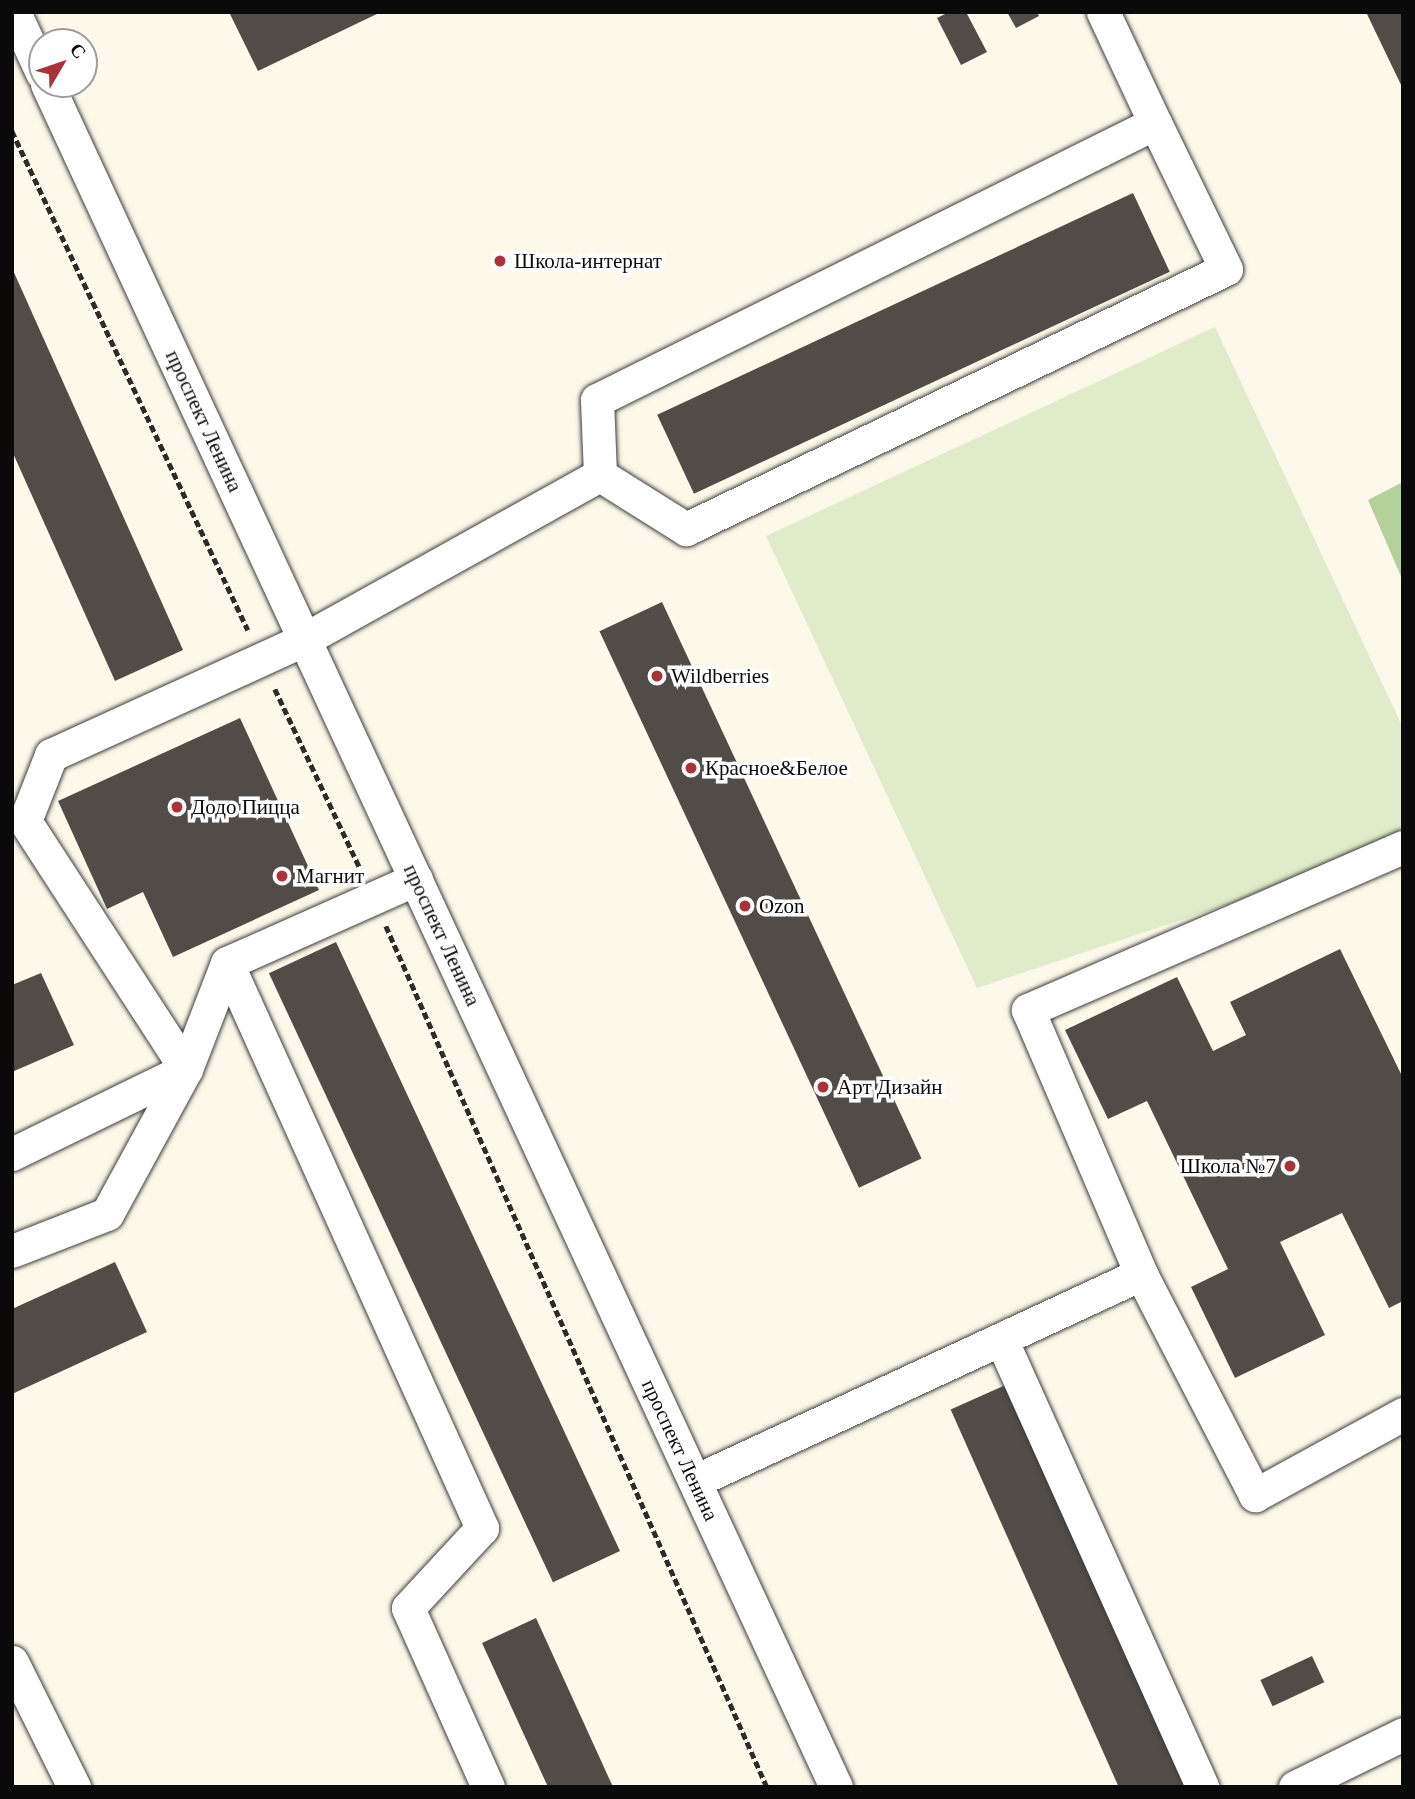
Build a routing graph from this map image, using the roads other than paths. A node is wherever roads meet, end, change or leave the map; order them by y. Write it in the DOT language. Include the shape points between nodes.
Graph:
graph roads {
  1 [pos="14,12"];
  2 [pos="1103,12"];
  3 [pos="28,42"];
  4 [pos="54,98"];
  5 [pos="1155,123"];
  6 [pos="600,475"];
  7 [pos="305,639"];
  8 [pos="1403,847"];
  9 [pos="416,879"];
  10 [pos="227,963"];
  11 [pos="186,1069"];
  12 [pos="12,1154"];
  13 [pos="12,1251"];
  14 [pos="1141,1274"];
  15 [pos="1002,1341"];
  16 [pos="1399,1427"];
  17 [pos="695,1482"];
  18 [pos="12,1662"];
  19 [pos="1403,1734"];
  20 [pos="74,1787"];
  21 [pos="488,1787"];
  22 [pos="836,1787"];
  23 [pos="1202,1787"];
  24 [pos="1295,1787"];
  1 -- 3 [label="street"];
  2 -- 5 [label="street"];
  4 -- 7 [label="street, проспект Ленина"];
  5 -- 6 [label="street" via="597,400"];
  5 -- 6 [label="street" via="1226,269 686,529"];
  6 -- 7 [label="street"];
  7 -- 9 [label="street, проспект Ленина"];
  7 -- 11 [label="street" via="51,755 26,821"];
  8 -- 14 [label="street" via="1028,1010"];
  9 -- 10 [label="street"];
  9 -- 17 [label="street, проспект Ленина"];
  10 -- 11 [label="street"];
  10 -- 21 [label="street" via="482,1528 408,1608"];
  11 -- 12 [label="street"];
  11 -- 13 [label="street" via="107,1214"];
  14 -- 15 [label="street"];
  14 -- 16 [label="street" via="1255,1495"];
  15 -- 17 [label="street"];
  15 -- 23 [label="street"];
  17 -- 22 [label="street, проспект Ленина"];
  18 -- 20 [label="street"];
  19 -- 24 [label="street"];
}
